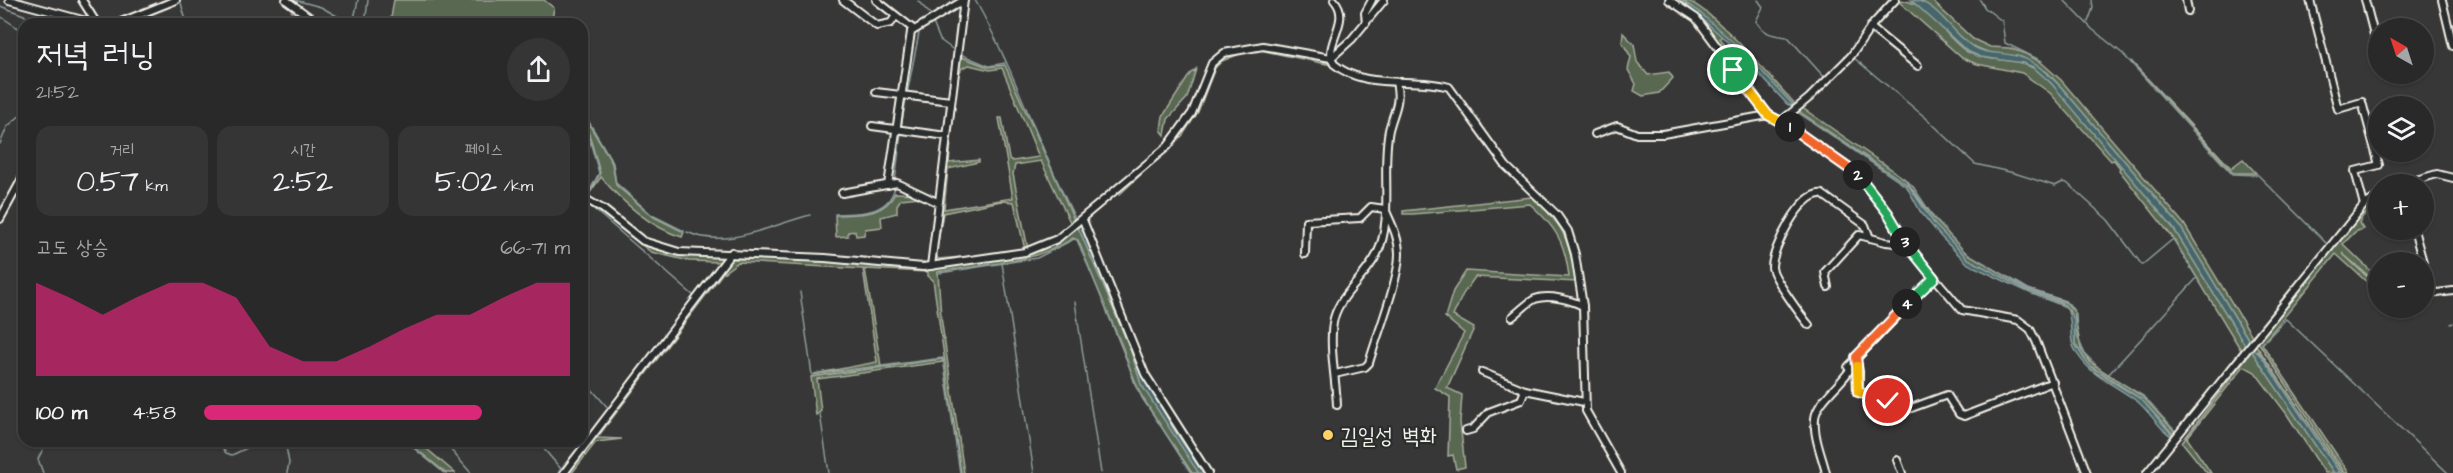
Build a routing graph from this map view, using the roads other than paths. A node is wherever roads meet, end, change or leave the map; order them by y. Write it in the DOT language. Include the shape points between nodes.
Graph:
graph roads {
  1 [pos="9,0"];
  2 [pos="82,0"];
  3 [pos="176,0"];
  4 [pos="286,0"];
  5 [pos="843,0"];
  6 [pos="876,0"];
  7 [pos="964,0"];
  8 [pos="1334,0"];
  9 [pos="1372,0"];
  10 [pos="1384,0"];
  11 [pos="1669,0"];
  12 [pos="1895,0"];
  13 [pos="2186,0"];
  14 [pos="2310,0"];
  15 [pos="2365,0"];
  16 [pos="2442,0"];
  17 [pos="2188,11"];
  18 [pos="896,17"];
  19 [pos="75,18"];
  20 [pos="93,18"];
  21 [pos="133,18"];
  22 [pos="311,18"];
  23 [pos="2370,18"];
  24 [pos="1366,22"];
  25 [pos="1870,27"];
  26 [pos="911,32"];
  27 [pos="2453,46"];
  28 [pos="1330,58"];
  29 [pos="1918,66"];
  30 [pos="1396,82"];
  31 [pos="876,92"];
  32 [pos="901,95"];
  33 [pos="951,101"];
  34 [pos="1768,115"];
  35 [pos="1781,121"];
  36 [pos="872,126"];
  37 [pos="896,129"];
  38 [pos="1595,134"];
  39 [pos="947,136"];
  40 [pos="2434,175"];
  41 [pos="2453,178"];
  42 [pos="888,185"];
  43 [pos="18,186"];
  44 [pos="842,193"];
  45 [pos="588,200"];
  46 [pos="937,202"];
  47 [pos="2368,203"];
  48 [pos="2364,205"];
  49 [pos="1384,209"];
  50 [pos="0,219"];
  51 [pos="1083,220"];
  52 [pos="1870,238"];
  53 [pos="1906,244"];
  54 [pos="732,252"];
  55 [pos="1305,254"];
  56 [pos="931,266"];
  57 [pos="1934,278"];
  58 [pos="1828,287"];
  59 [pos="2453,291"];
  60 [pos="2434,292"];
  61 [pos="1583,306"];
  62 [pos="1512,317"];
  63 [pos="1809,325"];
  64 [pos="1856,357"];
  65 [pos="1848,367"];
  66 [pos="1482,372"];
  67 [pos="1335,374"];
  68 [pos="2053,382"];
  69 [pos="1526,390"];
  70 [pos="1584,402"];
  71 [pos="1337,405"];
  72 [pos="1467,430"];
  73 [pos="588,441"];
  74 [pos="584,447"];
  75 [pos="1897,460"];
  76 [pos="564,473"];
  77 [pos="1208,473"];
  78 [pos="1621,473"];
  79 [pos="1826,473"];
  80 [pos="1902,473"];
  81 [pos="2087,473"];
  82 [pos="2147,473"];
  1 -- 19 [label="street"];
  2 -- 20 [label="street"];
  3 -- 21 [label="street"];
  4 -- 22 [label="street"];
  5 -- 18 [label="street" via="878,26 891,23"];
  6 -- 18 [label="street"];
  7 -- 26 [label="street"];
  7 -- 33 [label="street"];
  8 -- 28 [label="street" via="1341,15"];
  9 -- 24 [label="street" via="1365,13"];
  10 -- 24 [label="street"];
  11 -- 34 [label="street" via="1696,18"];
  12 -- 25 [label="street"];
  13 -- 17 [label="street"];
  14 -- 48 [label="street" via="2338,109 2362,102 2379,165 2355,171"];
  15 -- 23 [label="street"];
  16 -- 27 [label="street"];
  18 -- 26 [label="street" via="912,28"];
  24 -- 28 [label="street"];
  25 -- 29 [label="street"];
  25 -- 35 [label="street" via="1851,56"];
  26 -- 32 [label="street"];
  28 -- 30 [label="street" via="1347,72"];
  28 -- 51 [label="street" via="1263,46 1224,53 1212,63 1196,105 1178,135"];
  30 -- 49 [label="street" via="1400,98 1388,137"];
  30 -- 61 [label="street" via="1449,87 1506,166 1557,215 1568,231 1575,254"];
  31 -- 32 [label="street"];
  32 -- 33 [label="street"];
  32 -- 37 [label="street"];
  33 -- 39 [label="street"];
  34 -- 35 [label="street"];
  34 -- 38 [label="street" via="1662,134 1637,134 1617,126"];
  35 -- 53 [label="street" via="1857,174 1888,213"];
  36 -- 37 [label="street"];
  37 -- 39 [label="street"];
  37 -- 42 [label="street"];
  39 -- 46 [label="street"];
  40 -- 41 [label="street"];
  42 -- 44 [label="street"];
  42 -- 46 [label="street" via="897,183"];
  43 -- 50 [label="street"];
  45 -- 54 [label="street" via="654,246 692,253"];
  46 -- 56 [label="street"];
  47 -- 48 [label="street"];
  48 -- 82 [label="street"];
  49 -- 55 [label="street" via="1371,207 1360,218 1306,221"];
  49 -- 67 [label="street" via="1379,250 1334,319"];
  49 -- 67 [label="street" via="1399,253 1369,363 1365,368"];
  51 -- 56 [label="street" via="1036,249"];
  51 -- 77 [label="street" via="1145,374"];
  52 -- 53 [label="street"];
  52 -- 58 [label="street" via="1859,235 1825,272"];
  52 -- 63 [label="street" via="1865,225 1822,194 1813,196 1791,216 1773,270"];
  53 -- 57 [label="street"];
  54 -- 56 [label="street"];
  54 -- 73 [label="street"];
  57 -- 64 [label="street"];
  57 -- 68 [label="street" via="1962,310 2026,324"];
  59 -- 60 [label="street"];
  61 -- 62 [label="street" via="1549,297 1534,299"];
  61 -- 70 [label="street"];
  64 -- 65 [label="street"];
  64 -- 68 [label="street" via="1858,392 1888,401 1903,411 1947,395 1964,416"];
  64 -- 79 [label="street" via="1852,369 1815,418"];
  66 -- 69 [label="street"];
  67 -- 71 [label="street"];
  68 -- 81 [label="street"];
  69 -- 70 [label="street"];
  69 -- 72 [label="street" via="1521,400 1489,412 1473,429"];
  70 -- 78 [label="street" via="1593,427"];
  74 -- 76 [label="street"];
  75 -- 80 [label="street"];
}
